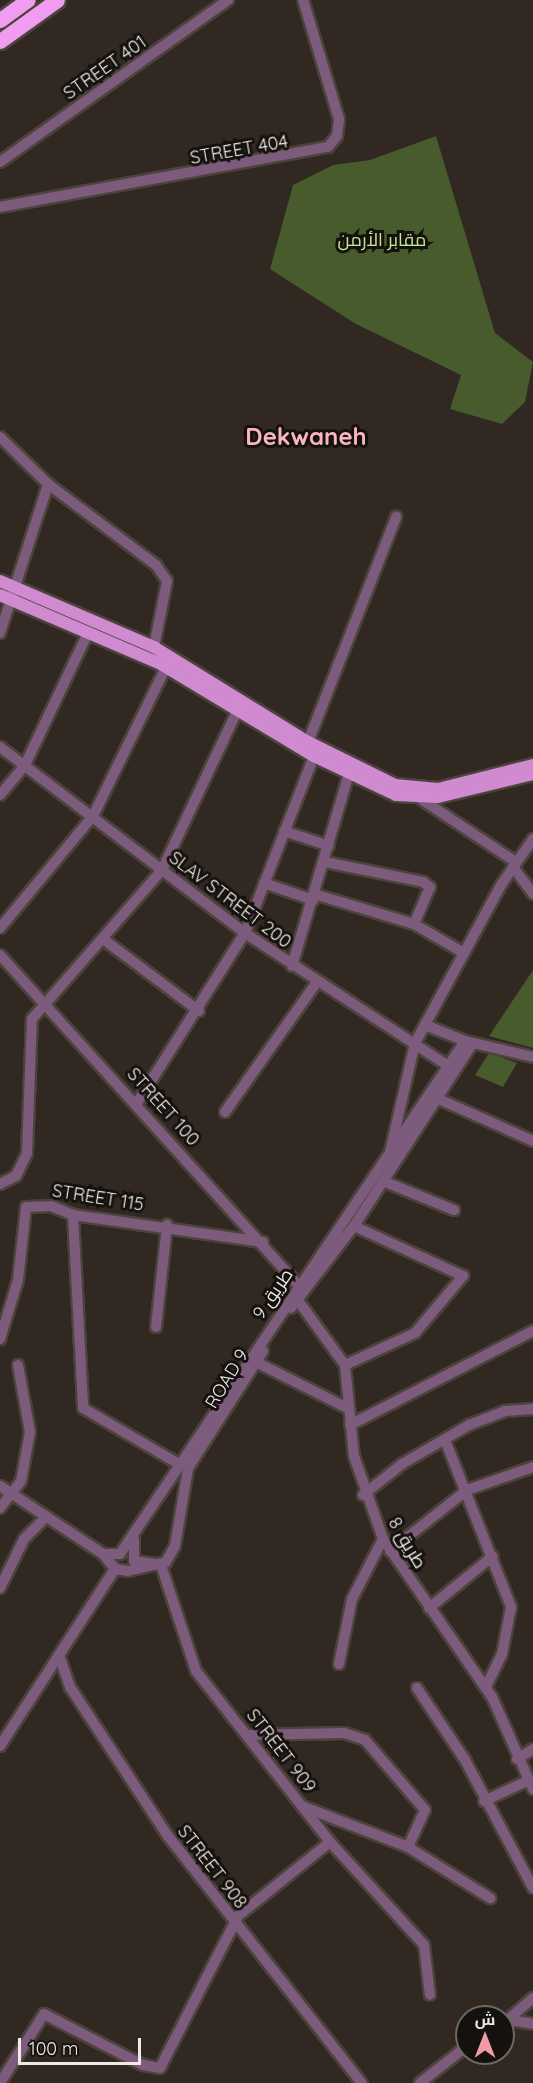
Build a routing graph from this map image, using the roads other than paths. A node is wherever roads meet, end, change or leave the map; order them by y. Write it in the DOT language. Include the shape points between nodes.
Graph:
graph roads {
  1 [pos="28,0"];
  2 [pos="57,0"];
  3 [pos="228,0"];
  4 [pos="303,0"];
  5 [pos="0,20"];
  6 [pos="0,41"];
  7 [pos="0,162"];
  8 [pos="0,207"];
  9 [pos="0,437"];
  10 [pos="48,484"];
  11 [pos="396,517"];
  12 [pos="0,581"];
  13 [pos="17,588"];
  14 [pos="0,595"];
  15 [pos="13,600"];
  16 [pos="89,631"];
  17 [pos="0,633"];
  18 [pos="154,647"];
  19 [pos="166,667"];
  20 [pos="237,711"];
  21 [pos="311,736"];
  22 [pos="0,747"];
  23 [pos="314,756"];
  24 [pos="25,765"];
  25 [pos="533,765"];
  26 [pos="349,774"];
  27 [pos="533,774"];
  28 [pos="0,795"];
  29 [pos="422,799"];
  30 [pos="93,816"];
  31 [pos="284,831"];
  32 [pos="533,839"];
  33 [pos="329,846"];
  34 [pos="324,862"];
  35 [pos="514,865"];
  36 [pos="162,870"];
  37 [pos="264,883"];
  38 [pos="533,894"];
  39 [pos="313,897"];
  40 [pos="414,924"];
  41 [pos="0,928"];
  42 [pos="244,933"];
  43 [pos="104,939"];
  44 [pos="464,953"];
  45 [pos="0,955"];
  46 [pos="292,966"];
  47 [pos="317,982"];
  48 [pos="47,1005"];
  49 [pos="199,1011"];
  50 [pos="425,1025"];
  51 [pos="415,1043"];
  52 [pos="469,1043"];
  53 [pos="533,1056"];
  54 [pos="452,1069"];
  55 [pos="406,1093"];
  56 [pos="434,1097"];
  57 [pos="137,1103"];
  58 [pos="225,1112"];
  59 [pos="533,1141"];
  60 [pos="400,1142"];
  61 [pos="388,1161"];
  62 [pos="383,1181"];
  63 [pos="0,1184"];
  64 [pos="454,1209"];
  65 [pos="73,1215"];
  66 [pos="166,1225"];
  67 [pos="354,1226"];
  68 [pos="263,1242"];
  69 [pos="298,1285"];
  70 [pos="297,1299"];
  71 [pos="156,1327"];
  72 [pos="533,1331"];
  73 [pos="0,1339"];
  74 [pos="256,1362"];
  75 [pos="18,1365"];
  76 [pos="345,1365"];
  77 [pos="349,1409"];
  78 [pos="533,1410"];
  79 [pos="350,1425"];
  80 [pos="446,1440"];
  81 [pos="179,1464"];
  82 [pos="533,1467"];
  83 [pos="0,1486"];
  84 [pos="467,1490"];
  85 [pos="12,1491"];
  86 [pos="363,1496"];
  87 [pos="0,1508"];
  88 [pos="45,1518"];
  89 [pos="136,1533"];
  90 [pos="383,1539"];
  91 [pos="390,1551"];
  92 [pos="103,1554"];
  93 [pos="494,1556"];
  94 [pos="161,1565"];
  95 [pos="115,1569"];
  96 [pos="0,1588"];
  97 [pos="429,1608"];
  98 [pos="59,1655"];
  99 [pos="339,1664"];
  100 [pos="486,1687"];
  101 [pos="417,1688"];
  102 [pos="247,1735"];
  103 [pos="0,1746"];
  104 [pos="533,1749"];
  105 [pos="517,1760"];
  106 [pos="530,1785"];
  107 [pos="484,1801"];
  108 [pos="303,1807"];
  109 [pos="330,1842"];
  110 [pos="408,1847"];
  111 [pos="533,1888"];
  112 [pos="489,1898"];
  113 [pos="234,1922"];
  114 [pos="430,1995"];
  115 [pos="533,1998"];
  116 [pos="515,2012"];
  117 [pos="515,2020"];
  118 [pos="533,2024"];
  119 [pos="455,2055"];
  120 [pos="0,2083"];
  121 [pos="362,2083"];
  122 [pos="420,2083"];
  1 -- 5 [label="highway"];
  2 -- 6 [label="highway"];
  3 -- 7 [label="street, STREET 401"];
  4 -- 8 [label="street, STREET 404" via="339,119 337,136 328,147"];
  9 -- 10 [label="street"];
  10 -- 13 [label="street"];
  10 -- 18 [label="street" via="146,556 167,581"];
  11 -- 21 [label="street"];
  12 -- 13 [label="main road"];
  13 -- 15 [label="street"];
  13 -- 18 [label="main road"];
  14 -- 15 [label="main road"];
  15 -- 16 [label="main road"];
  15 -- 17 [label="street"];
  16 -- 19 [label="main road"];
  16 -- 24 [label="street"];
  18 -- 21 [label="main road"];
  19 -- 20 [label="main road"];
  19 -- 30 [label="street"];
  20 -- 23 [label="main road"];
  20 -- 36 [label="street"];
  21 -- 25 [label="main road" via="409,790 438,789"];
  22 -- 24 [label="street, SLAV STREET 200"];
  23 -- 26 [label="main road"];
  23 -- 31 [label="street"];
  24 -- 28 [label="street"];
  24 -- 30 [label="street, SLAV STREET 200"];
  26 -- 29 [label="main road" via="396,795"];
  26 -- 33 [label="street"];
  27 -- 29 [label="main road"];
  29 -- 35 [label="street"];
  30 -- 36 [label="street, SLAV STREET 200"];
  30 -- 41 [label="street"];
  31 -- 33 [label="street"];
  31 -- 37 [label="street"];
  32 -- 35 [label="street"];
  33 -- 34 [label="street"];
  34 -- 39 [label="street"];
  34 -- 40 [label="street" via="423,882 430,887"];
  35 -- 38 [label="street"];
  35 -- 44 [label="street"];
  36 -- 42 [label="street, SLAV STREET 200"];
  36 -- 43 [label="street"];
  37 -- 39 [label="street"];
  37 -- 42 [label="street"];
  39 -- 40 [label="street"];
  39 -- 46 [label="street"];
  40 -- 44 [label="street"];
  42 -- 46 [label="street, SLAV STREET 200"];
  42 -- 49 [label="street"];
  43 -- 48 [label="street"];
  43 -- 49 [label="street"];
  44 -- 50 [label="street"];
  45 -- 48 [label="street, STREET 100"];
  46 -- 47 [label="street, SLAV STREET 200"];
  47 -- 51 [label="street, SLAV STREET 200"];
  47 -- 58 [label="street"];
  48 -- 57 [label="street, STREET 100"];
  48 -- 63 [label="street" via="29,1029 27,1153 16,1176"];
  49 -- 57 [label="street"];
  50 -- 51 [label="street"];
  50 -- 52 [label="street"];
  51 -- 54 [label="street, SLAV STREET 200"];
  51 -- 55 [label="street"];
  52 -- 53 [label="street"];
  52 -- 54 [label="street, 9 طريق"];
  54 -- 56 [label="street, 9 طريق"];
  55 -- 60 [label="street" via="408,1109"];
  55 -- 61 [label="street"];
  56 -- 59 [label="street"];
  56 -- 60 [label="street, 9 طريق"];
  56 -- 62 [label="street, ROAD 9"];
  57 -- 68 [label="street, STREET 100"];
  60 -- 61 [label="street, 9 طريق"];
  61 -- 69 [label="street, 9 طريق"];
  62 -- 64 [label="street"];
  62 -- 67 [label="street, ROAD 9"];
  65 -- 66 [label="street, STREET 115"];
  65 -- 73 [label="street, STREET 115" via="51,1206 23,1209 18,1280"];
  65 -- 81 [label="street" via="83,1408"];
  66 -- 68 [label="street, STREET 115"];
  66 -- 71 [label="street"];
  67 -- 70 [label="street, ROAD 9"];
  67 -- 76 [label="street" via="463,1275 415,1333"];
  68 -- 69 [label="street, STREET 100"];
  69 -- 81 [label="street, 9 طريق"];
  70 -- 74 [label="street, ROAD 9"];
  70 -- 76 [label="street"];
  72 -- 79 [label="street"];
  74 -- 77 [label="street"];
  74 -- 94 [label="street, ROAD 9" via="188,1468 175,1546"];
  75 -- 85 [label="street" via="31,1421 21,1481"];
  76 -- 77 [label="street, طريق 8"];
  77 -- 79 [label="street, طريق 8"];
  78 -- 80 [label="street" via="496,1413"];
  79 -- 86 [label="street, طريق 8"];
  80 -- 84 [label="street"];
  80 -- 86 [label="street"];
  81 -- 89 [label="street, 9 طريق"];
  82 -- 84 [label="street"];
  83 -- 85 [label="street"];
  84 -- 91 [label="street"];
  84 -- 93 [label="street"];
  85 -- 87 [label="street"];
  85 -- 88 [label="street"];
  86 -- 90 [label="street, طريق 8"];
  88 -- 92 [label="street"];
  88 -- 96 [label="street" via="24,1539"];
  89 -- 92 [label="street, 9 طريق" via="120,1554"];
  89 -- 94 [label="street" via="134,1561"];
  90 -- 91 [label="street, طريق 8"];
  90 -- 99 [label="street" via="352,1599"];
  91 -- 97 [label="street, طريق 8"];
  92 -- 95 [label="street"];
  93 -- 97 [label="street"];
  93 -- 100 [label="street" via="511,1616"];
  94 -- 95 [label="street" via="137,1571"];
  94 -- 102 [label="street, STREET 909" via="196,1671"];
  95 -- 98 [label="street"];
  97 -- 100 [label="street, طريق 8"];
  98 -- 103 [label="street"];
  98 -- 113 [label="street, STREET 908" via="76,1697 168,1836"];
  100 -- 105 [label="street, طريق 8" via="506,1723"];
  101 -- 107 [label="street" via="454,1743"];
  102 -- 108 [label="street, STREET 909"];
  102 -- 110 [label="street" via="344,1733 365,1740 425,1810"];
  104 -- 105 [label="street"];
  105 -- 106 [label="street, طريق 8"];
  106 -- 107 [label="street"];
  107 -- 111 [label="street"];
  108 -- 109 [label="street, STREET 909"];
  108 -- 110 [label="street"];
  109 -- 113 [label="street"];
  109 -- 114 [label="street, STREET 909" via="424,1945"];
  110 -- 112 [label="street"];
  113 -- 120 [label="street" via="160,2067 143,2065 44,2014"];
  113 -- 121 [label="street, STREET 908"];
  115 -- 116 [label="street"];
  117 -- 118 [label="street"];
  119 -- 122 [label="street"];
}
